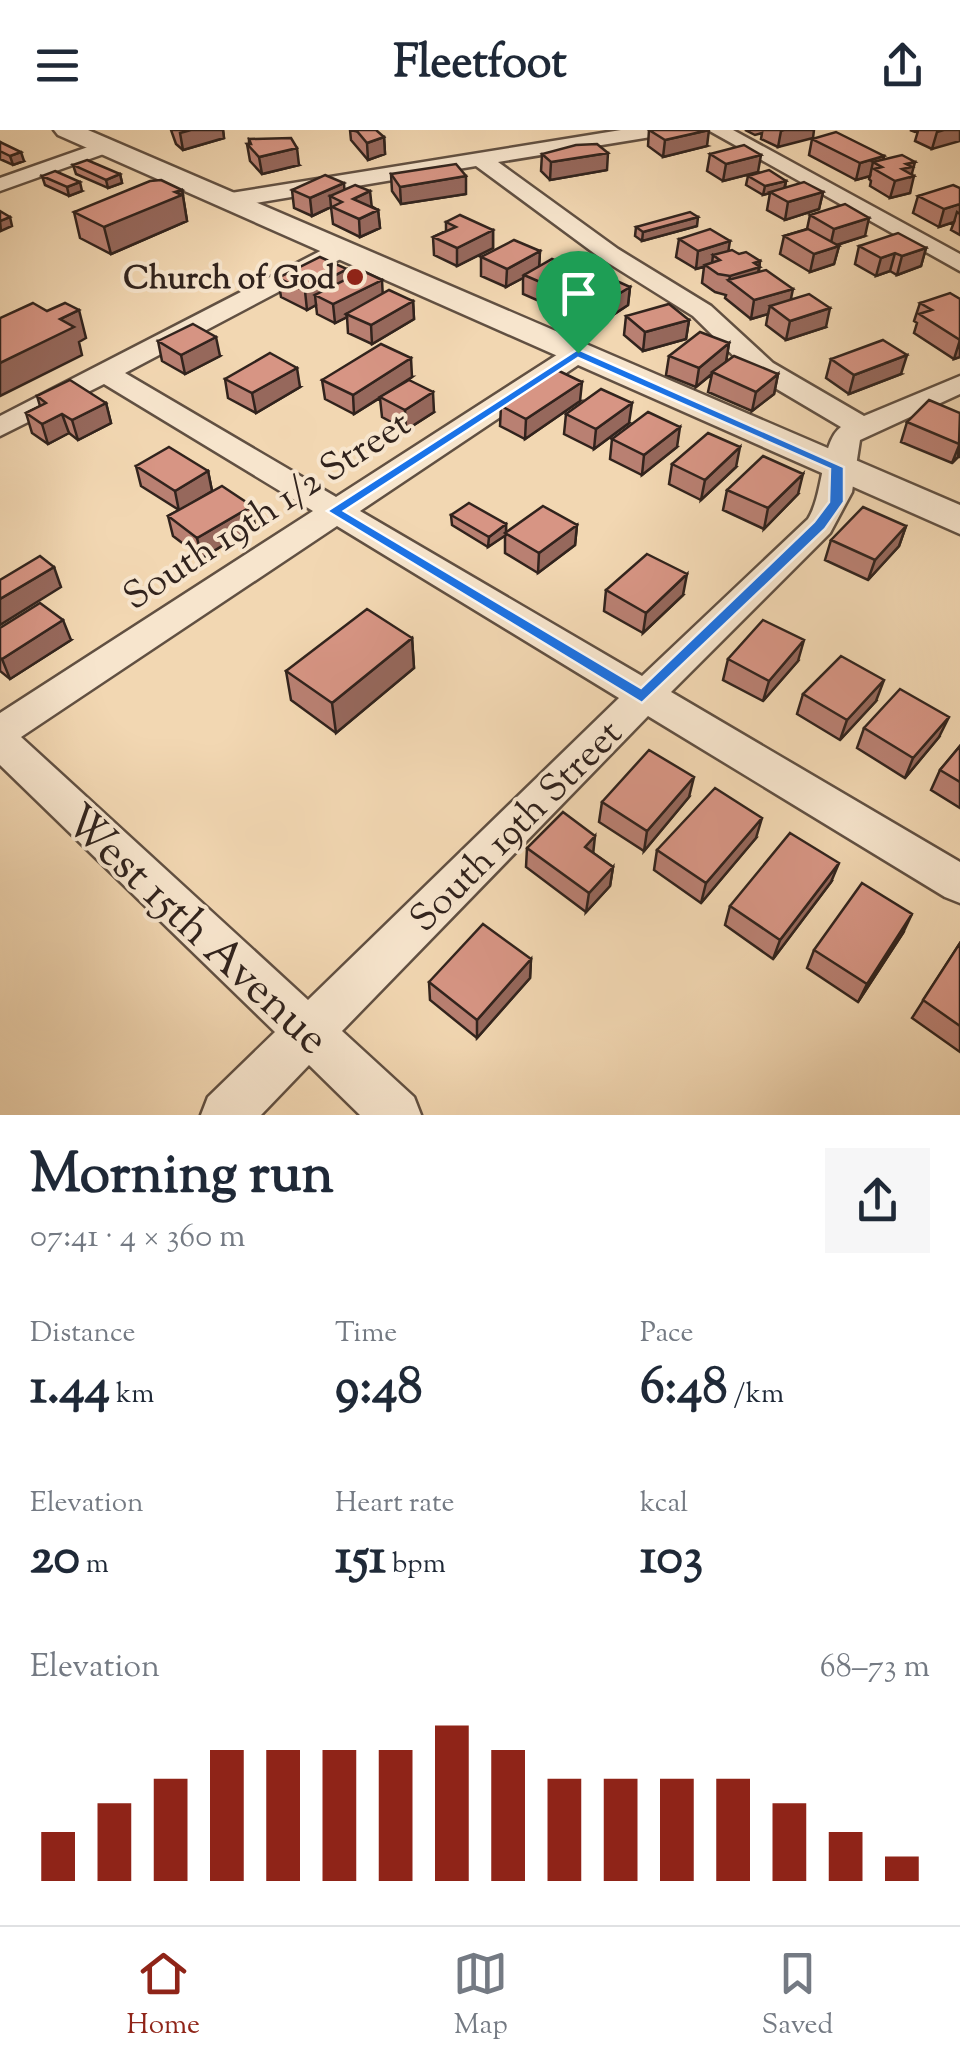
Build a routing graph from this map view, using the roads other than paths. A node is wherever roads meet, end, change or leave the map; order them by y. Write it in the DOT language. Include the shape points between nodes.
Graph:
graph roads {
  1 [pos="67,130"];
  2 [pos="486,130"];
  3 [pos="658,130"];
  4 [pos="718,130"];
  5 [pos="105,147"];
  6 [pos="508,154"];
  7 [pos="480,159"];
  8 [pos="0,185"];
  9 [pos="231,200"];
  10 [pos="342,250"];
  11 [pos="960,264"];
  12 [pos="578,353"];
  13 [pos="104,372"];
  14 [pos="960,384"];
  15 [pos="860,426"];
  16 [pos="0,427"];
  17 [pos="837,467"];
  18 [pos="334,511"];
  19 [pos="960,520"];
  20 [pos="642,697"];
  21 [pos="0,732"];
  22 [pos="0,742"];
  23 [pos="960,884"];
  24 [pos="308,1032"];
  25 [pos="226,1115"];
  26 [pos="396,1115"];
  1 -- 5 [label="street"];
  2 -- 6 [label="street"];
  3 -- 6 [label="street"];
  4 -- 11 [label="street"];
  5 -- 8 [label="street"];
  5 -- 9 [label="street"];
  6 -- 7 [label="street"];
  7 -- 9 [label="street"];
  7 -- 15 [label="street" via="610,254 690,302 763,369"];
  9 -- 10 [label="street"];
  10 -- 12 [label="street"];
  10 -- 13 [label="street"];
  12 -- 17 [label="street"];
  12 -- 18 [label="street, South 19th 1/2 Street"];
  13 -- 16 [label="street"];
  13 -- 18 [label="street"];
  14 -- 15 [label="street"];
  15 -- 17 [label="street, South 19th Street" via="846,435"];
  17 -- 19 [label="street"];
  17 -- 20 [label="street, South 19th Street" via="836,502 819,526"];
  18 -- 20 [label="street"];
  18 -- 21 [label="street, South 19th 1/2 Street"];
  20 -- 23 [label="street"];
  20 -- 24 [label="street, South 19th Street"];
  22 -- 24 [label="street, West 15th Avenue"];
  24 -- 25 [label="street, South 19th Street"];
  24 -- 26 [label="street, West 15th Avenue"];
}
